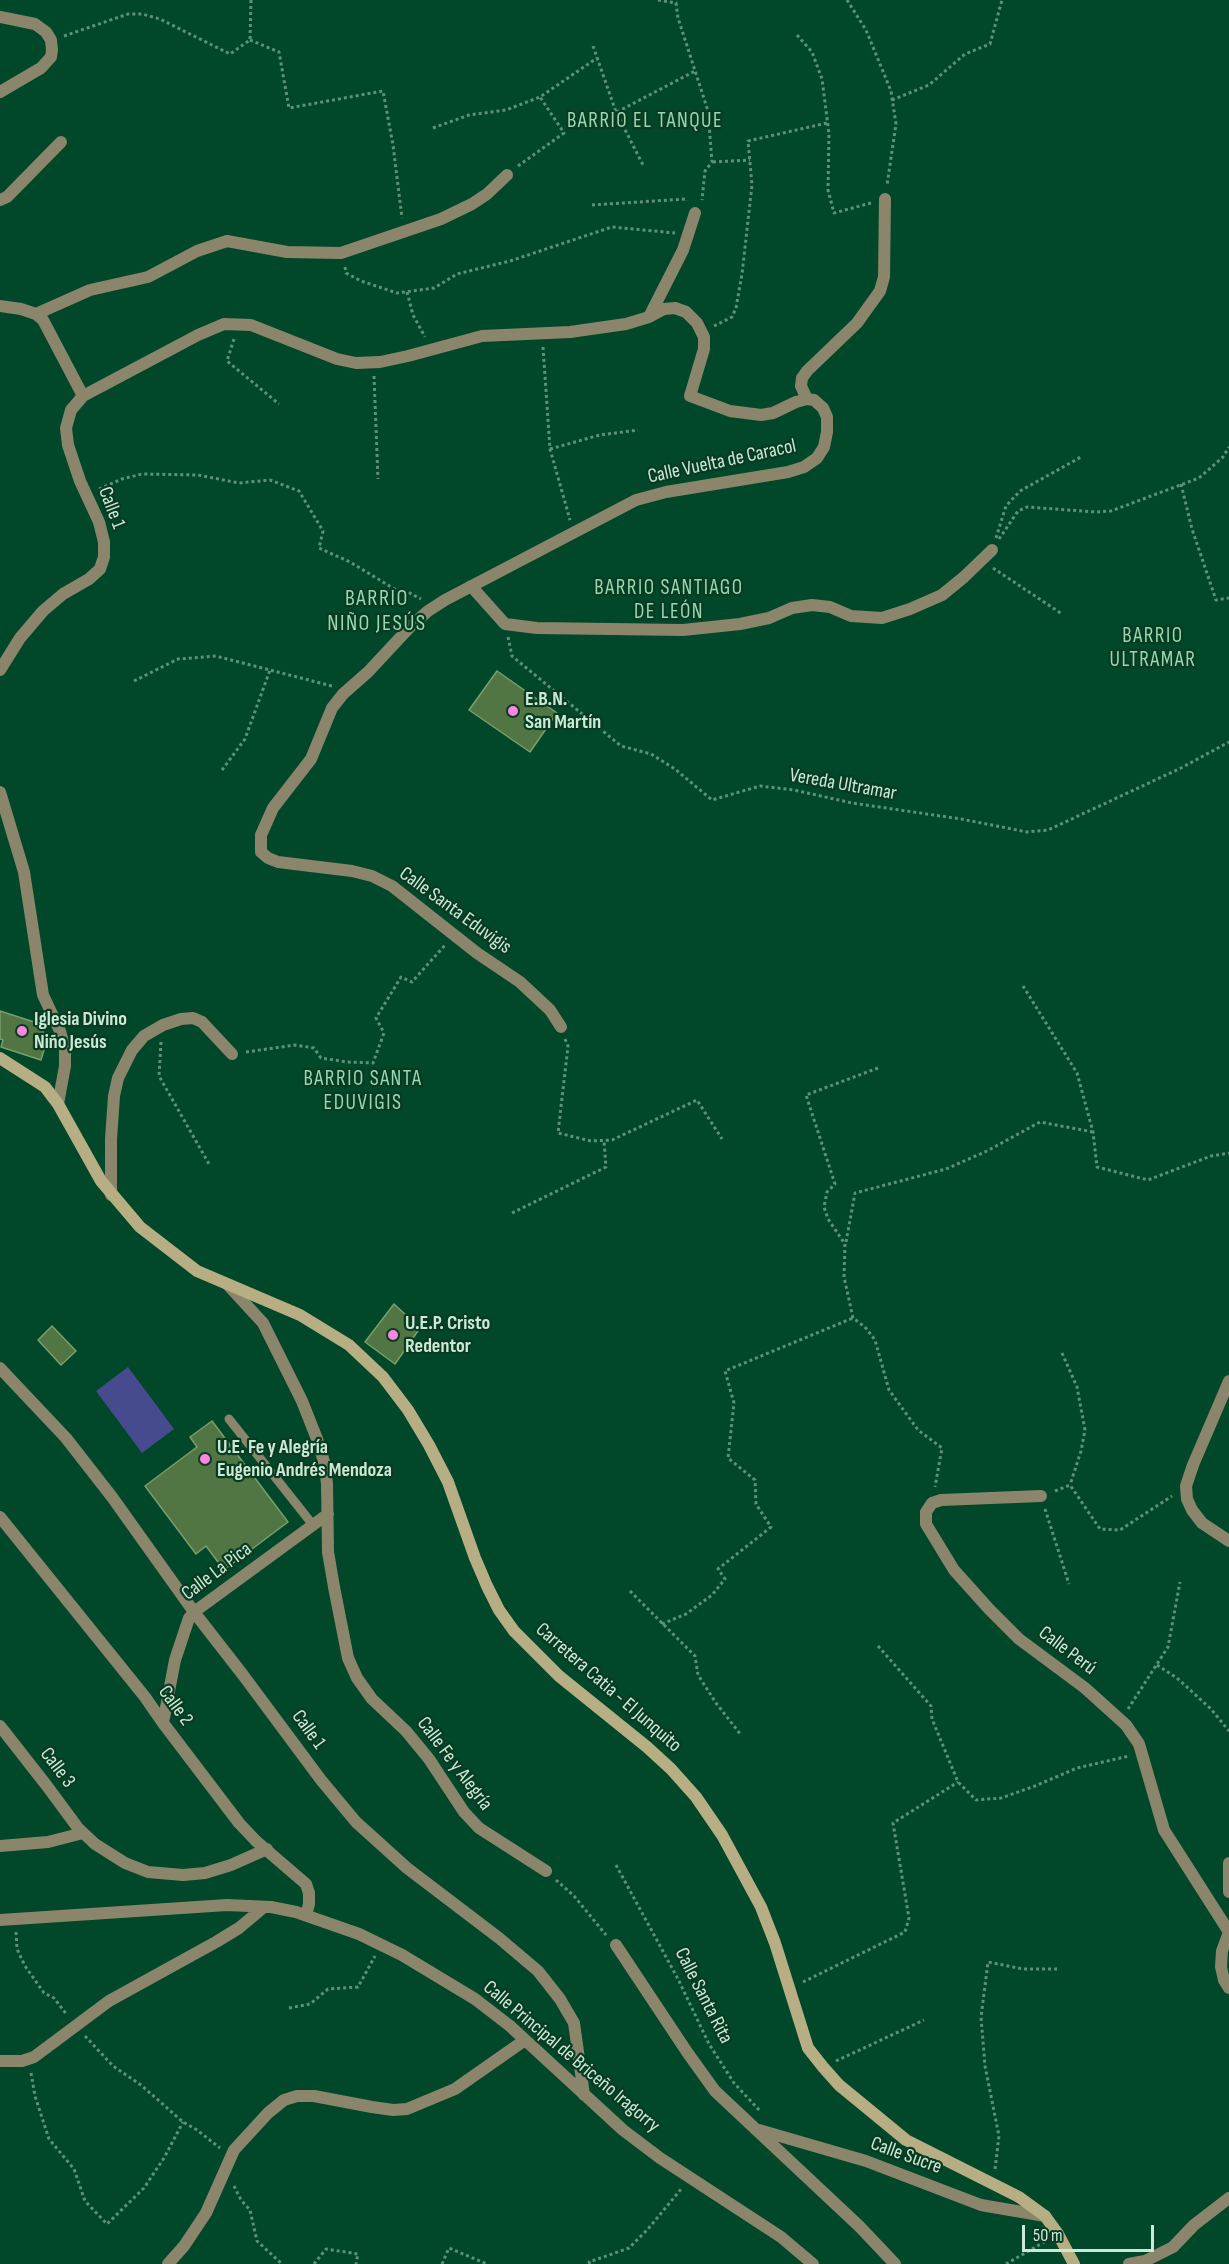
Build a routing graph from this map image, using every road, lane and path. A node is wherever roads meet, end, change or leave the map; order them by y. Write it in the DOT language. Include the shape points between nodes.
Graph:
graph roads {
  1 [pos="251,0"];
  2 [pos="658,0"];
  3 [pos="847,0"];
  4 [pos="1002,0"];
  5 [pos="0,17"];
  6 [pos="797,35"];
  7 [pos="51,40"];
  8 [pos="250,40"];
  9 [pos="593,46"];
  10 [pos="597,58"];
  11 [pos="695,71"];
  12 [pos="0,92"];
  13 [pos="540,97"];
  14 [pos="892,100"];
  15 [pos="616,112"];
  16 [pos="827,123"];
  17 [pos="433,128"];
  18 [pos="61,142"];
  19 [pos="750,160"];
  20 [pos="712,162"];
  21 [pos="643,165"];
  22 [pos="507,175"];
  23 [pos="885,199"];
  24 [pos="0,200"];
  25 [pos="592,205"];
  26 [pos="695,213"];
  27 [pos="404,231"];
  28 [pos="688,235"];
  29 [pos="341,253"];
  30 [pos="407,292"];
  31 [pos="0,306"];
  32 [pos="36,314"];
  33 [pos="649,317"];
  34 [pos="239,324"];
  35 [pos="702,332"];
  36 [pos="542,333"];
  37 [pos="431,350"];
  38 [pos="374,362"];
  39 [pos="84,396"];
  40 [pos="807,399"];
  41 [pos="279,404"];
  42 [pos="638,430"];
  43 [pos="1229,447"];
  44 [pos="549,449"];
  45 [pos="1081,457"];
  46 [pos="378,479"];
  47 [pos="1181,484"];
  48 [pos="86,495"];
  49 [pos="574,533"];
  50 [pos="992,550"];
  51 [pos="981,560"];
  52 [pos="471,586"];
  53 [pos="1229,598"];
  54 [pos="435,607"];
  55 [pos="1062,614"];
  56 [pos="506,624"];
  57 [pos="0,670"];
  58 [pos="270,670"];
  59 [pos="134,681"];
  60 [pos="347,691"];
  61 [pos="1229,742"];
  62 [pos="222,770"];
  63 [pos="0,792"];
  64 [pos="454,935"];
  65 [pos="1023,986"];
  66 [pos="163,1025"];
  67 [pos="561,1028"];
  68 [pos="232,1054"];
  69 [pos="0,1058"];
  70 [pos="878,1068"];
  71 [pos="58,1104"];
  72 [pos="1093,1132"];
  73 [pos="722,1139"];
  74 [pos="604,1141"];
  75 [pos="1229,1153"];
  76 [pos="209,1164"];
  77 [pos="111,1195"];
  78 [pos="512,1213"];
  79 [pos="845,1244"];
  80 [pos="228,1285"];
  81 [pos="853,1318"];
  82 [pos="1062,1353"];
  83 [pos="0,1368"];
  84 [pos="1229,1382"];
  85 [pos="229,1419"];
  86 [pos="1070,1485"];
  87 [pos="1186,1486"];
  88 [pos="1041,1496"];
  89 [pos="932,1503"];
  90 [pos="328,1514"];
  91 [pos="0,1517"];
  92 [pos="313,1525"];
  93 [pos="1229,1541"];
  94 [pos="1180,1582"];
  95 [pos="1069,1584"];
  96 [pos="630,1591"];
  97 [pos="194,1612"];
  98 [pos="662,1624"];
  99 [pos="878,1646"];
  100 [pos="1157,1665"];
  101 [pos="1121,1721"];
  102 [pos="163,1723"];
  103 [pos="0,1726"];
  104 [pos="1229,1731"];
  105 [pos="741,1735"];
  106 [pos="1142,1753"];
  107 [pos="958,1782"];
  108 [pos="83,1833"];
  109 [pos="0,1846"];
  110 [pos="267,1849"];
  111 [pos="1229,1863"];
  112 [pos="616,1864"];
  113 [pos="546,1871"];
  114 [pos="1229,1892"];
  115 [pos="264,1907"];
  116 [pos="306,1915"];
  117 [pos="15,1919"];
  118 [pos="0,1920"];
  119 [pos="1229,1932"];
  120 [pos="381,1945"];
  121 [pos="616,1945"];
  122 [pos="1058,1969"];
  123 [pos="790,1988"];
  124 [pos="1229,1988"];
  125 [pos="290,2008"];
  126 [pos="924,2020"];
  127 [pos="75,2025"];
  128 [pos="525,2040"];
  129 [pos="28,2059"];
  130 [pos="0,2061"];
  131 [pos="823,2067"];
  132 [pos="584,2095"];
  133 [pos="183,2122"];
  134 [pos="755,2128"];
  135 [pos="773,2134"];
  136 [pos="231,2156"];
  137 [pos="225,2168"];
  138 [pos="691,2178"];
  139 [pos="993,2184"];
  140 [pos="1229,2198"];
  141 [pos="1045,2216"];
  142 [pos="1058,2234"];
  143 [pos="168,2264"];
  144 [pos="282,2264"];
  145 [pos="314,2264"];
  146 [pos="356,2264"];
  147 [pos="442,2264"];
  148 [pos="487,2264"];
  149 [pos="590,2264"];
  150 [pos="813,2264"];
  151 [pos="895,2264"];
  152 [pos="1006,2264"];
  153 [pos="1074,2264"];
  154 [pos="1130,2264"];
  1 -- 8 [label="path"];
  2 -- 11 [label="path" via="676,3"];
  3 -- 14 [label="path" via="866,30"];
  4 -- 14 [label="path" via="990,44 965,54 929,85"];
  5 -- 7 [label="street" via="35,24"];
  6 -- 16 [label="path" via="812,52 822,79"];
  7 -- 8 [label="path" via="128,14 160,19 230,54"];
  7 -- 12 [label="street" via="51,57 41,68"];
  8 -- 27 [label="path" via="279,52 289,108 383,91"];
  9 -- 10 [label="path"];
  10 -- 13 [label="path"];
  10 -- 15 [label="path"];
  11 -- 15 [label="path"];
  11 -- 20 [label="path" via="708,111"];
  13 -- 17 [label="path" via="506,110 470,115"];
  13 -- 22 [label="path" via="564,133"];
  14 -- 23 [label="path" via="896,124"];
  15 -- 21 [label="path"];
  16 -- 19 [label="path" via="748,141"];
  16 -- 23 [label="path" via="828,190 834,213"];
  18 -- 24 [label="street"];
  19 -- 20 [label="path"];
  19 -- 35 [label="path" via="752,185 735,308 732,317"];
  20 -- 26 [label="path" via="705,171 701,204"];
  22 -- 27 [label="street" via="472,204"];
  23 -- 40 [label="street" via="884,277 880,291 857,323 802,378"];
  25 -- 26 [label="path" via="686,200 686,210"];
  26 -- 28 [label="street"];
  27 -- 29 [label="street"];
  28 -- 30 [label="path" via="612,227 457,274 434,288"];
  28 -- 33 [label="street"];
  29 -- 30 [label="path" via="346,273 397,293"];
  29 -- 32 [label="street" via="287,252 227,241 197,250 148,277 90,290"];
  30 -- 37 [label="path" via="413,315"];
  31 -- 32 [label="street"];
  32 -- 39 [label="street" via="43,320"];
  33 -- 35 [label="street" via="675,308 692,318"];
  33 -- 36 [label="street" via="626,324"];
  34 -- 38 [label="street" via="251,325 337,359"];
  34 -- 39 [label="street" via="224,324 198,335"];
  34 -- 41 [label="path" via="227,362"];
  35 -- 40 [label="street, Calle Vuelta de Caracol" via="704,349 690,396 730,411 761,415"];
  36 -- 37 [label="street" via="482,336"];
  36 -- 44 [label="path"];
  37 -- 38 [label="street"];
  38 -- 46 [label="path"];
  39 -- 48 [label="street, Calle 1" via="71,410 66,428"];
  40 -- 49 [label="street, Calle Vuelta de Caracol" via="823,408 827,432 817,458 804,467 636,500"];
  42 -- 44 [label="path" via="600,435"];
  43 -- 47 [label="path" via="1199,478"];
  44 -- 49 [label="path"];
  45 -- 50 [label="path" via="1020,491 1006,506"];
  47 -- 50 [label="path" via="1111,511 1027,507 1018,511"];
  47 -- 53 [label="path" via="1216,600"];
  48 -- 54 [label="path" via="142,474 198,475 239,483 270,480 299,491 324,531 319,548"];
  48 -- 57 [label="street, Calle 1" via="104,542 100,569 43,611"];
  49 -- 52 [label="street, Calle Vuelta de Caracol"];
  50 -- 51 [label="street"];
  51 -- 55 [label="path"];
  51 -- 56 [label="street" via="942,595 882,618 851,616 812,605 740,624 683,630"];
  52 -- 54 [label="street, Calle Santa Eduvigis"];
  52 -- 56 [label="street"];
  54 -- 60 [label="street, Calle Santa Eduvigis"];
  56 -- 61 [label="path, Vereda Ultramar" via="512,656 621,746 651,754 712,800 760,786 1027,832 1048,830"];
  58 -- 59 [label="path" via="216,656 192,657 178,659"];
  58 -- 60 [label="path"];
  58 -- 62 [label="path" via="245,739"];
  60 -- 64 [label="street, Calle Santa Eduvigis" via="332,708 311,759 273,808 261,835 261,852 278,862 372,876 392,886"];
  63 -- 71 [label="street" via="24,872 43,995 65,1049"];
  64 -- 67 [label="street, Calle Santa Eduvigis" via="528,989 550,1010"];
  64 -- 68 [label="path" via="412,982 401,977 376,1018 384,1033 373,1063 321,1058 314,1048 295,1045"];
  65 -- 72 [label="path" via="1077,1073"];
  66 -- 68 [label="street" via="193,1018 202,1022"];
  66 -- 76 [label="path" via="159,1076"];
  66 -- 77 [label="street" via="144,1036 118,1077 111,1139"];
  67 -- 74 [label="path" via="568,1046 558,1133"];
  69 -- 71 [label="main road, Carretera Catia - El Junquito" via="45,1087"];
  70 -- 79 [label="path" via="806,1095 835,1184 827,1192 824,1207"];
  71 -- 77 [label="main road, Carretera Catia - El Junquito"];
  72 -- 75 [label="path" via="1097,1167 1148,1180"];
  72 -- 79 [label="path" via="1040,1122 946,1169 855,1193"];
  73 -- 74 [label="path" via="697,1100"];
  74 -- 78 [label="path" via="606,1167"];
  77 -- 80 [label="main road, Carretera Catia - El Junquito" via="170,1252"];
  79 -- 81 [label="path" via="844,1277"];
  80 -- 90 [label="street, Calle Fe y Alegría" via="263,1323 302,1401 325,1465"];
  80 -- 123 [label="main road, Carretera Catia - El Junquito" via="300,1315 349,1345 382,1377 408,1410 434,1454 499,1610 545,1663 647,1747 696,1797 722,1835 761,1907"];
  81 -- 89 [label="path" via="874,1340 889,1390 918,1430 942,1448"];
  81 -- 98 [label="path" via="725,1371 734,1403 728,1458 754,1480 756,1504 771,1527 718,1569 725,1579 712,1594 686,1614"];
  82 -- 86 [label="path" via="1077,1387 1085,1430"];
  83 -- 97 [label="street, Calle 1" via="66,1438"];
  84 -- 87 [label="street"];
  85 -- 92 [label="lane"];
  86 -- 87 [label="path" via="1100,1529 1120,1530"];
  86 -- 88 [label="path"];
  87 -- 93 [label="street" via="1192,1510"];
  88 -- 89 [label="street"];
  88 -- 95 [label="path"];
  89 -- 101 [label="street, Calle Perú" via="926,1512 926,1524 961,1578 1019,1639 1085,1688"];
  90 -- 92 [label="street, Calle La Pica"];
  90 -- 113 [label="street, Calle Fe y Alegría" via="328,1552 334,1587 348,1658 357,1678 429,1759 478,1828"];
  91 -- 102 [label="street, Calle 2"];
  92 -- 97 [label="street, Calle La Pica"];
  94 -- 100 [label="path" via="1168,1647"];
  96 -- 98 [label="path"];
  97 -- 102 [label="street, Calle La Pica" via="185,1627"];
  97 -- 132 [label="street, Calle 1" via="356,1822 407,1868 538,1971 574,2023"];
  98 -- 105 [label="path" via="695,1656 698,1675"];
  99 -- 107 [label="path" via="931,1706 932,1719"];
  100 -- 101 [label="path"];
  100 -- 104 [label="path" via="1186,1686"];
  101 -- 106 [label="street, Calle Perú"];
  102 -- 110 [label="street, Calle 2" via="239,1823"];
  103 -- 108 [label="street, Calle 3"];
  106 -- 107 [label="path" via="1077,1768 1001,1798 976,1800"];
  106 -- 119 [label="street, Calle Perú" via="1164,1830"];
  107 -- 123 [label="path" via="893,1823 909,1918 905,1932"];
  108 -- 109 [label="street" via="48,1842"];
  108 -- 110 [label="street, Calle 3" via="125,1863 165,1875 205,1873"];
  110 -- 116 [label="street, Calle 2" via="306,1884"];
  111 -- 114 [label="street"];
  112 -- 135 [label="path, Calle Santa Rita" via="709,2044"];
  113 -- 121 [label="path" via="574,1896"];
  115 -- 116 [label="street, Calle Principal de Briceño Iragorry"];
  115 -- 117 [label="street, Calle Principal de Briceño Iragorry" via="227,1905"];
  115 -- 127 [label="street" via="239,1928 109,2001"];
  116 -- 120 [label="street, Calle Principal de Briceño Iragorry"];
  117 -- 118 [label="street, Calle Principal de Briceño Iragorry"];
  117 -- 127 [label="path" via="17,1949 25,1966"];
  119 -- 124 [label="street" via="1221,1967"];
  120 -- 125 [label="path" via="358,1987 328,1989 310,2004"];
  120 -- 128 [label="street, Calle Principal de Briceño Iragorry" via="475,1999"];
  121 -- 134 [label="street" via="715,2091"];
  122 -- 139 [label="path" via="1023,1969 988,1962 981,2017 985,2066 999,2136"];
  123 -- 131 [label="main road, Carretera Catia - El Junquito" via="808,2048"];
  126 -- 131 [label="path"];
  127 -- 129 [label="street"];
  127 -- 133 [label="path" via="113,2066"];
  128 -- 132 [label="street, Calle Principal de Briceño Iragorry"];
  128 -- 136 [label="street" via="455,2089 407,2109 314,2096 284,2100 268,2112"];
  129 -- 130 [label="street"];
  129 -- 133 [label="path" via="49,2139 74,2169 85,2200 107,2224 144,2188"];
  131 -- 139 [label="main road, Carretera Catia - El Junquito" via="906,2140"];
  132 -- 138 [label="street, Calle Principal de Briceño Iragorry" via="623,2130"];
  133 -- 136 [label="path"];
  134 -- 135 [label="street, Calle Sucre"];
  134 -- 151 [label="street"];
  135 -- 141 [label="street, Calle Sucre" via="866,2161 981,2205"];
  136 -- 137 [label="street"];
  137 -- 143 [label="street" via="206,2213"];
  137 -- 144 [label="path" via="250,2210 257,2241"];
  138 -- 149 [label="path" via="628,2248"];
  138 -- 150 [label="street, Calle Principal de Briceño Iragorry" via="781,2237"];
  139 -- 141 [label="main road, Carretera Catia - El Junquito"];
  140 -- 154 [label="street" via="1173,2247"];
  141 -- 142 [label="main road, Carretera Catia - El Junquito"];
  142 -- 152 [label="path"];
  142 -- 153 [label="main road, Carretera Catia - El Junquito"];
  145 -- 146 [label="path" via="326,2249 358,2254"];
  147 -- 148 [label="path" via="449,2248"];
}
